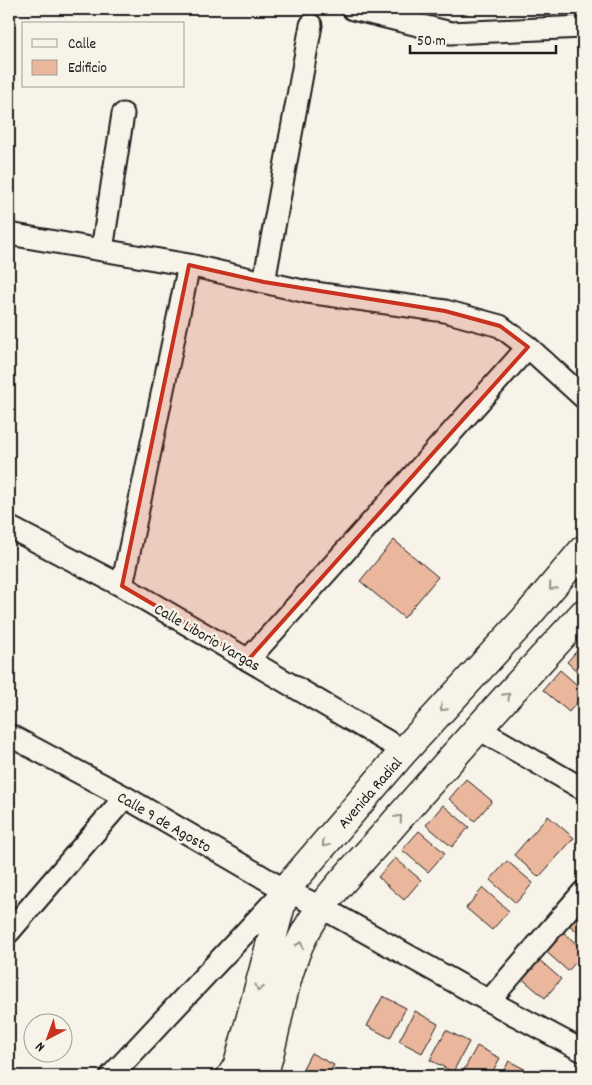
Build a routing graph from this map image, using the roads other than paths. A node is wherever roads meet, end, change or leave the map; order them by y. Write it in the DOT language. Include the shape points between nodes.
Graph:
graph roads {
  1 [pos="354,9"];
  2 [pos="311,25"];
  3 [pos="583,27"];
  4 [pos="123,114"];
  5 [pos="9,234"];
  6 [pos="102,250"];
  7 [pos="189,264"];
  8 [pos="264,282"];
  9 [pos="528,347"];
  10 [pos="583,397"];
  11 [pos="9,527"];
  12 [pos="583,550"];
  13 [pos="122,586"];
  14 [pos="583,614"];
  15 [pos="248,660"];
  16 [pos="477,728"];
  17 [pos="9,735"];
  18 [pos="404,750"];
  19 [pos="583,789"];
  20 [pos="125,798"];
  21 [pos="285,890"];
  22 [pos="583,892"];
  23 [pos="321,907"];
  24 [pos="9,932"];
  25 [pos="489,1001"];
  26 [pos="583,1051"];
  27 [pos="111,1076"];
  28 [pos="231,1076"];
  29 [pos="264,1076"];
  1 -- 3 [label="street" via="451,33"];
  2 -- 8 [label="street"];
  4 -- 6 [label="street"];
  5 -- 6 [label="street"];
  6 -- 7 [label="street"];
  7 -- 8 [label="street"];
  7 -- 13 [label="street"];
  8 -- 9 [label="street" via="307,292 445,311 500,326"];
  9 -- 10 [label="street"];
  9 -- 15 [label="street"];
  11 -- 13 [label="street, Calle Liborio Vargas"];
  12 -- 18 [label="street, Avenida Radial, one-way" via="524,620"];
  13 -- 15 [label="street, Calle Liborio Vargas"];
  16 -- 14 [label="street, one-way"];
  15 -- 18 [label="street, Calle Liborio Vargas"];
  16 -- 19 [label="street"];
  23 -- 16 [label="street, one-way"];
  17 -- 20 [label="street, Calle 9 de Agosto"];
  18 -- 21 [label="street, Avenida Radial, one-way"];
  20 -- 21 [label="street, Calle 9 de Agosto"];
  20 -- 24 [label="street"];
  21 -- 23 [label="street, Calle 9 de Agosto"];
  21 -- 27 [label="street"];
  21 -- 28 [label="street, Avenida Radial, one-way" via="238,1065"];
  22 -- 25 [label="street"];
  23 -- 25 [label="street, Calle 9 de Agosto"];
  29 -- 23 [label="street, one-way" via="286,980 300,943"];
  25 -- 26 [label="street, Calle 9 de Agosto"];
}
